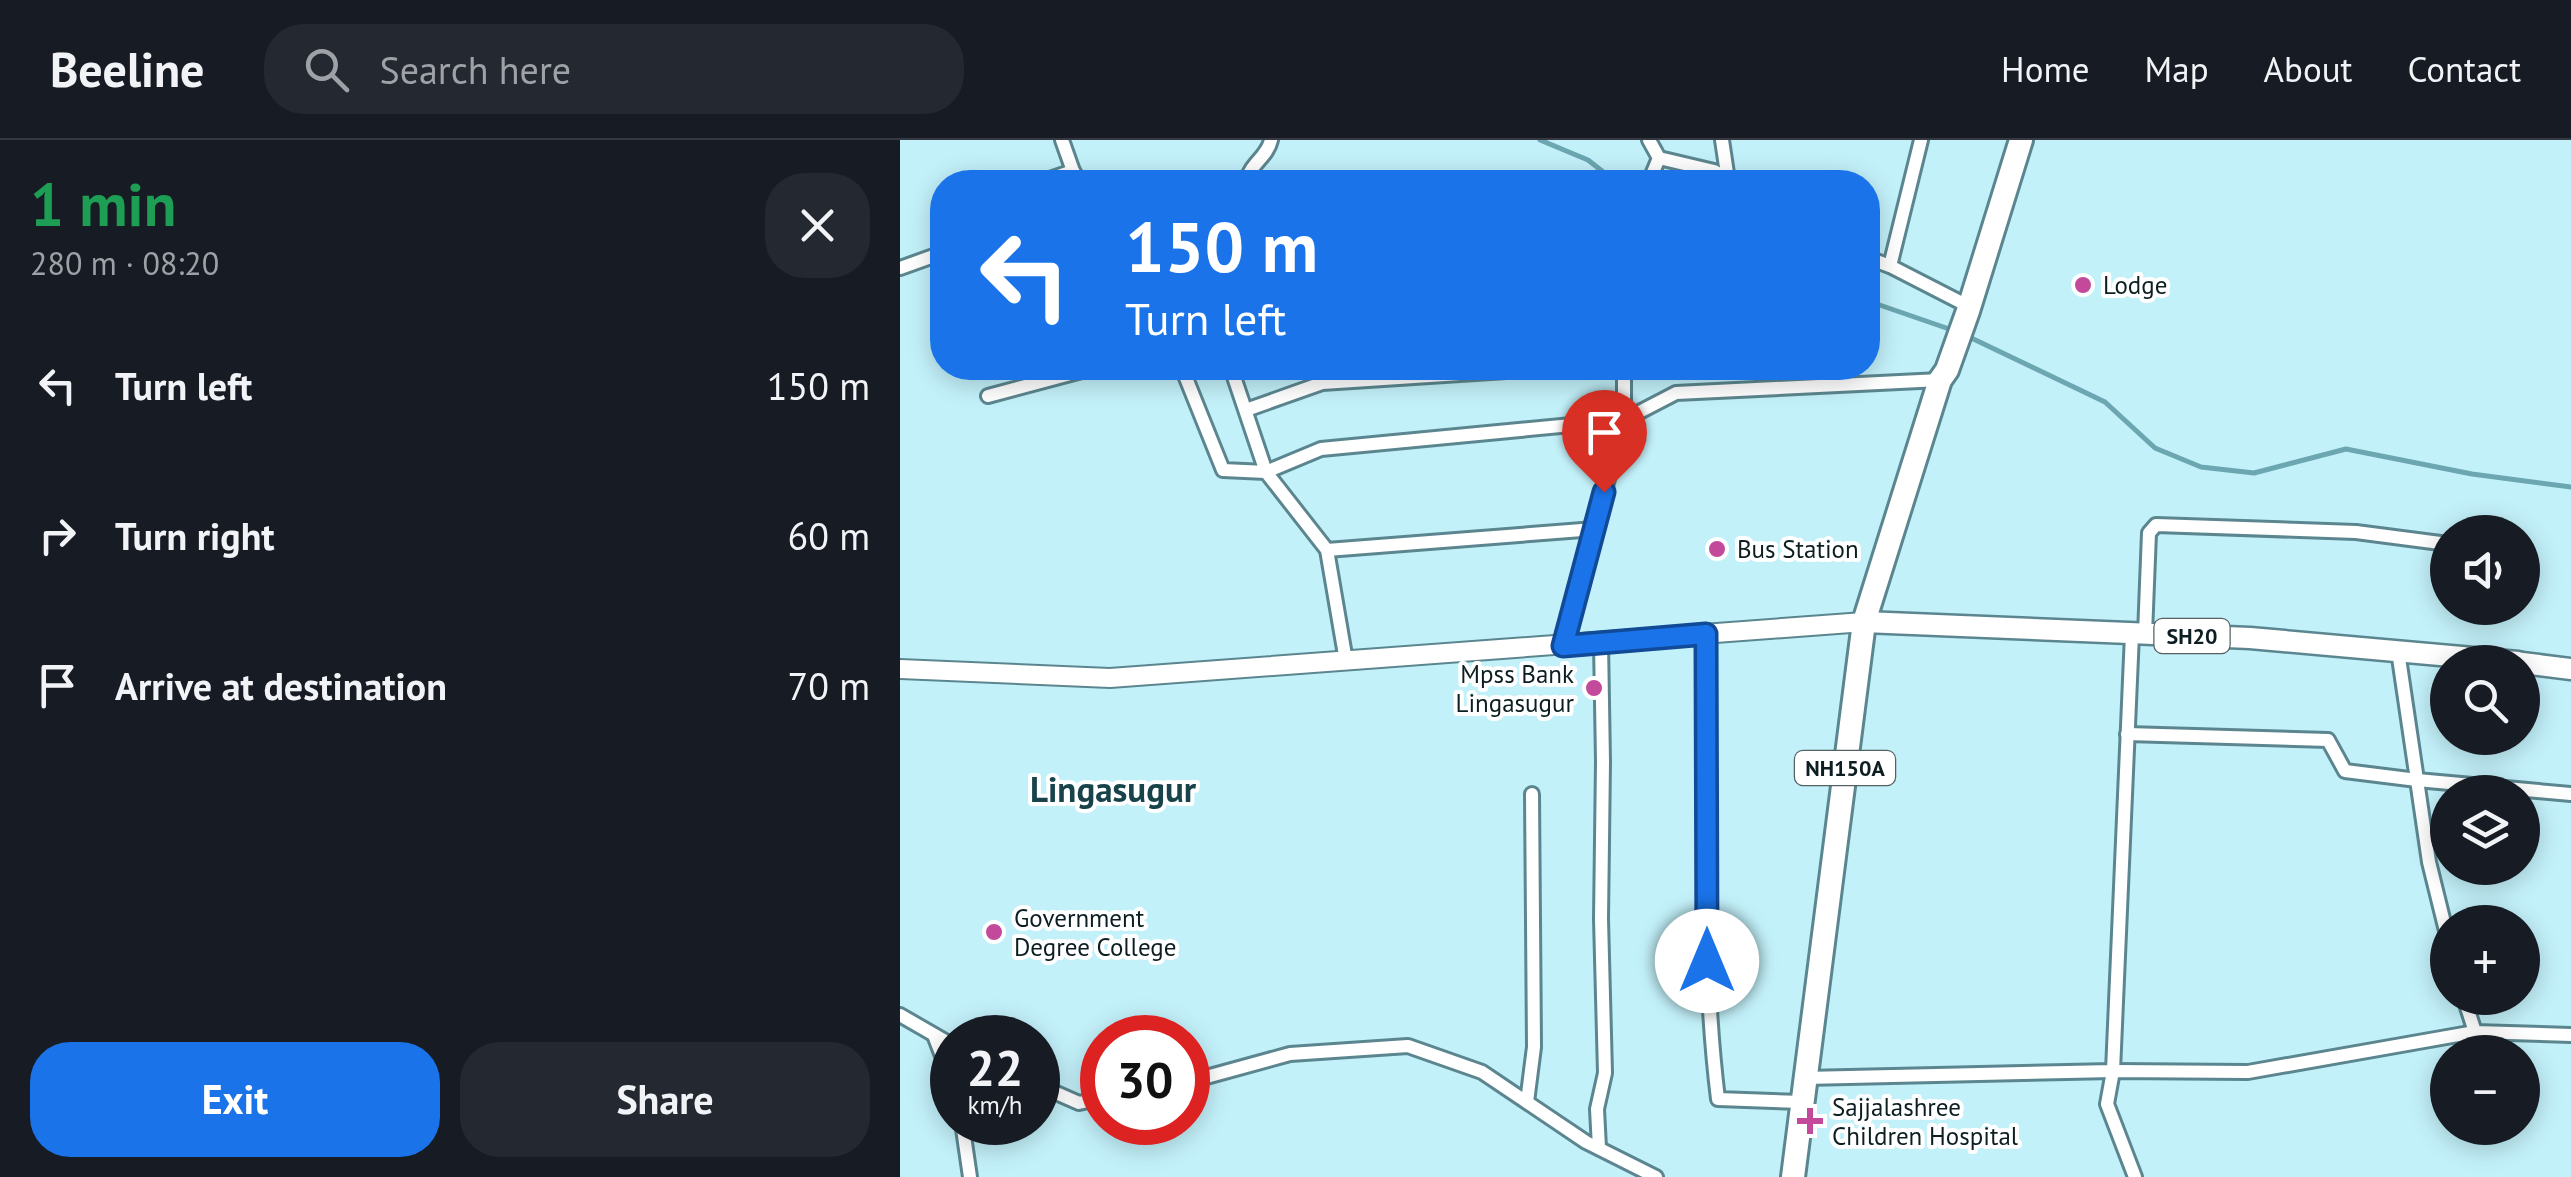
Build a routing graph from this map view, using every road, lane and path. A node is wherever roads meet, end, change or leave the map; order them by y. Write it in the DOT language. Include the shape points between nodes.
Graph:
graph roads {
  1 [pos="1062,140"];
  2 [pos="1270,140"];
  3 [pos="1649,140"];
  4 [pos="1722,140"];
  5 [pos="1922,140"];
  6 [pos="2021,140"];
  7 [pos="1659,158"];
  8 [pos="1073,170"];
  9 [pos="1249,170"];
  10 [pos="1654,170"];
  11 [pos="1714,170"];
  12 [pos="1728,170"];
  13 [pos="930,257"];
  14 [pos="1880,262"];
  15 [pos="1890,266"];
  16 [pos="900,268"];
  17 [pos="1968,309"];
  18 [pos="1944,375"];
  19 [pos="1048,380"];
  20 [pos="1187,380"];
  21 [pos="1236,380"];
  22 [pos="1355,380"];
  23 [pos="1624,380"];
  24 [pos="1873,380"];
  25 [pos="1880,380"];
  26 [pos="988,396"];
  27 [pos="1246,410"];
  28 [pos="1624,420"];
  29 [pos="1266,472"];
  30 [pos="1595,528"];
  31 [pos="2430,542"];
  32 [pos="1327,550"];
  33 [pos="1864,622"];
  34 [pos="1706,634"];
  35 [pos="2138,634"];
  36 [pos="1600,642"];
  37 [pos="1563,646"];
  38 [pos="2398,651"];
  39 [pos="2430,654"];
  40 [pos="1346,661"];
  41 [pos="2540,666"];
  42 [pos="900,669"];
  43 [pos="2571,670"];
  44 [pos="2128,734"];
  45 [pos="2417,780"];
  46 [pos="1532,794"];
  47 [pos="2571,794"];
  48 [pos="2440,905"];
  49 [pos="2470,1015"];
  50 [pos="900,1016"];
  51 [pos="2475,1032"];
  52 [pos="930,1033"];
  53 [pos="2571,1036"];
  54 [pos="2112,1071"];
  55 [pos="1210,1076"];
  56 [pos="1803,1090"];
  57 [pos="1526,1102"];
  58 [pos="965,1145"];
  59 [pos="1599,1148"];
  60 [pos="970,1177"];
  61 [pos="1656,1177"];
  62 [pos="1793,1177"];
  63 [pos="2136,1177"];
  1 -- 8 [label="street"];
  2 -- 9 [label="street"];
  3 -- 7 [label="street"];
  4 -- 12 [label="street"];
  5 -- 15 [label="street"];
  6 -- 17 [label="highway, NH150A"];
  7 -- 10 [label="street"];
  7 -- 11 [label="street"];
  13 -- 16 [label="street"];
  14 -- 15 [label="street"];
  15 -- 17 [label="street"];
  17 -- 18 [label="highway, NH150A"];
  18 -- 25 [label="street"];
  18 -- 33 [label="highway, NH150A"];
  19 -- 26 [label="street"];
  20 -- 29 [label="street" via="1222,470"];
  21 -- 27 [label="street"];
  22 -- 27 [label="street" via="1322,382"];
  23 -- 28 [label="street"];
  24 -- 28 [label="street" via="1676,394"];
  27 -- 29 [label="street"];
  28 -- 29 [label="street" via="1321,449"];
  28 -- 30 [label="street"];
  29 -- 32 [label="street"];
  30 -- 32 [label="street"];
  30 -- 37 [label="street"];
  31 -- 35 [label="street" via="2356,532 2156,525 2149,533"];
  32 -- 40 [label="street"];
  33 -- 34 [label="street"];
  33 -- 35 [label="main road, SH20"];
  33 -- 56 [label="highway, NH150A"];
  34 -- 36 [label="street"];
  34 -- 56 [label="street" via="1707,961 1718,1099"];
  35 -- 38 [label="main road, SH20"];
  35 -- 44 [label="street"];
  36 -- 37 [label="street"];
  36 -- 59 [label="street" via="1605,1073 1597,1110"];
  37 -- 40 [label="street"];
  38 -- 39 [label="main road, SH20"];
  38 -- 45 [label="street"];
  40 -- 42 [label="street" via="1110,678"];
  41 -- 43 [label="main road, SH20"];
  44 -- 45 [label="street" via="2328,740 2345,771"];
  44 -- 54 [label="street"];
  45 -- 47 [label="street"];
  45 -- 48 [label="street"];
  46 -- 57 [label="street" via="1534,1047"];
  49 -- 51 [label="street"];
  50 -- 52 [label="street"];
  51 -- 53 [label="street"];
  51 -- 54 [label="street" via="2248,1072"];
  54 -- 56 [label="street"];
  54 -- 63 [label="street" via="2107,1104"];
  55 -- 57 [label="street" via="1290,1054 1408,1046 1482,1072"];
  56 -- 62 [label="highway, NH150A"];
  57 -- 59 [label="street"];
  58 -- 60 [label="street"];
  59 -- 61 [label="street"];
}
